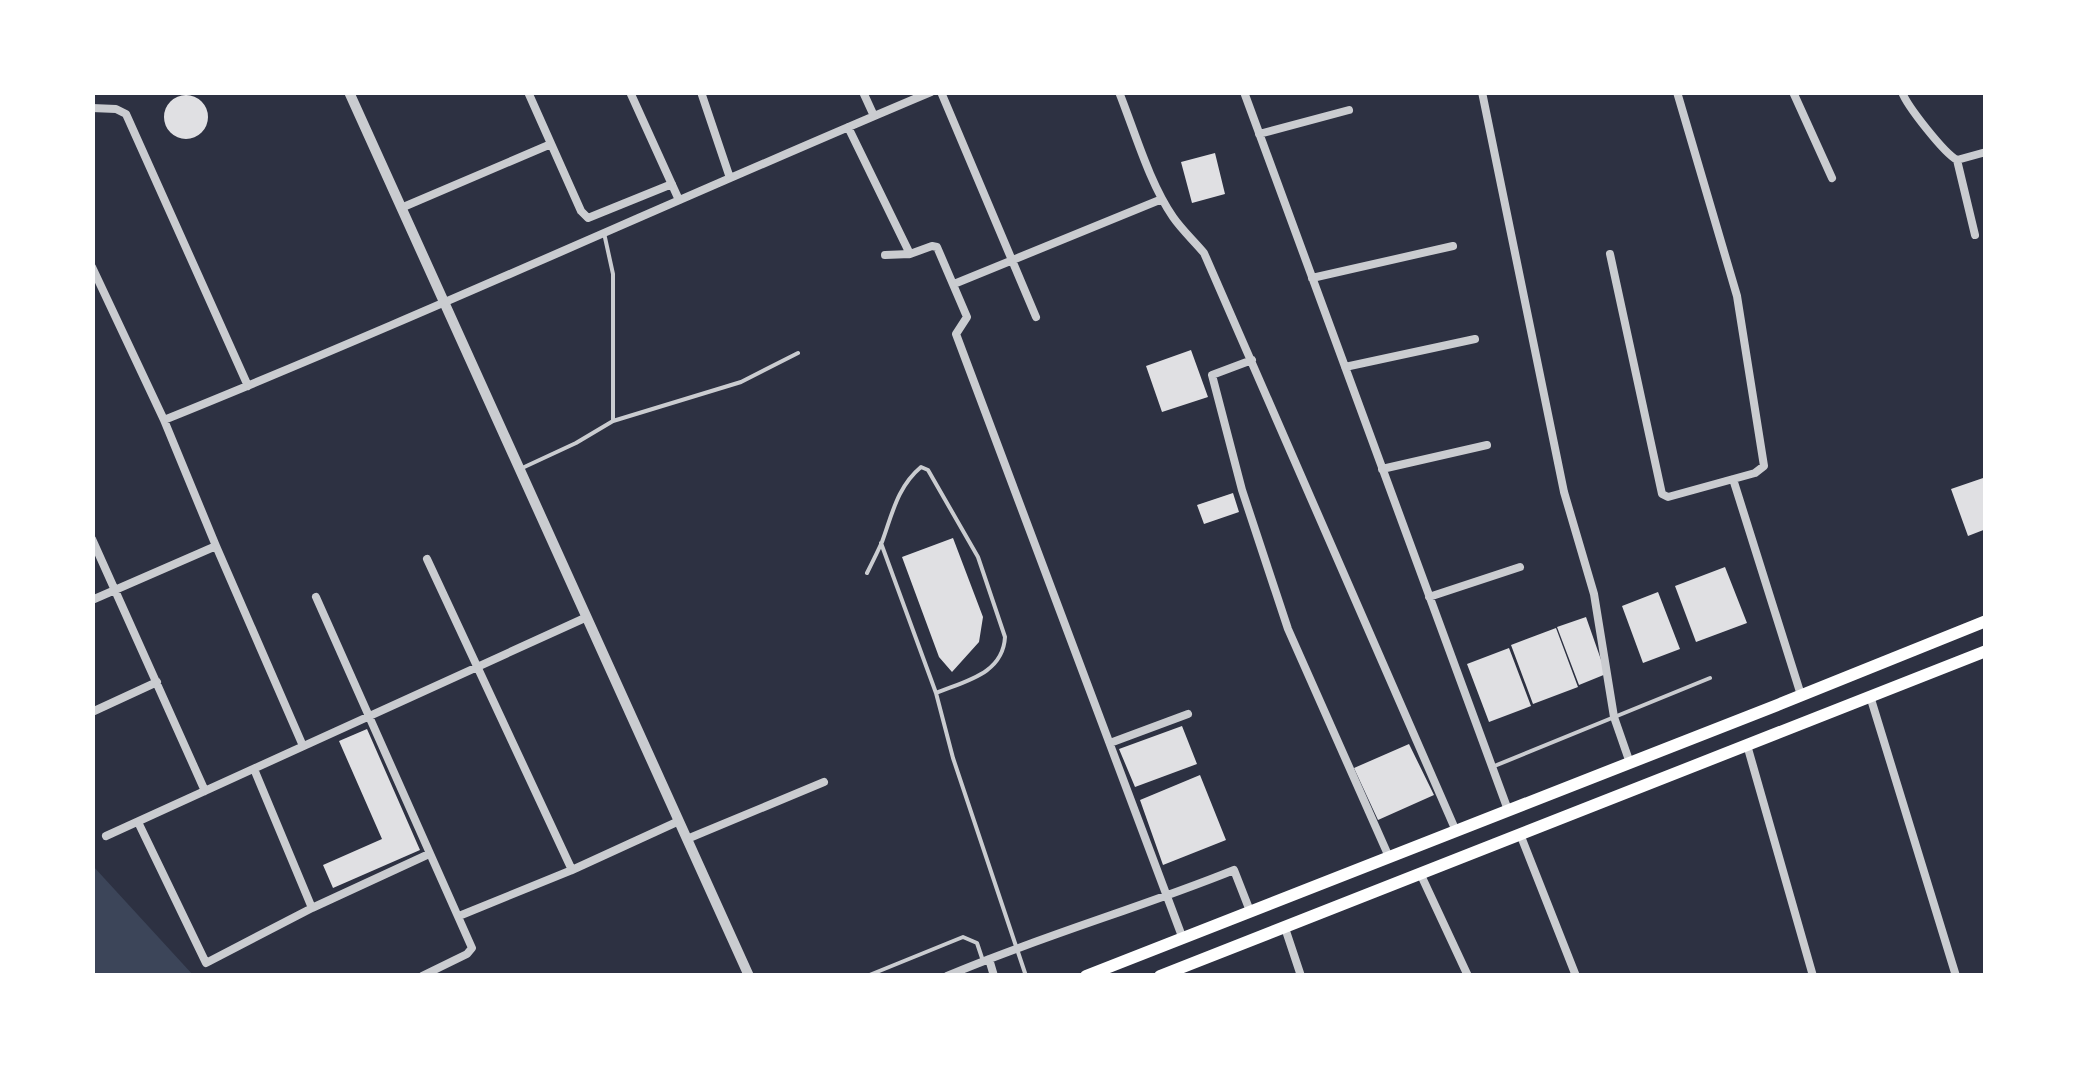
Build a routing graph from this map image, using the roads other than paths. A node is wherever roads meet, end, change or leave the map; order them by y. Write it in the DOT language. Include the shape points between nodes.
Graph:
graph roads {
  1 [pos="349,92"];
  2 [pos="528,92"];
  3 [pos="630,92"];
  4 [pos="700,92"];
  5 [pos="864,92"];
  6 [pos="931,92"];
  7 [pos="941,92"];
  8 [pos="1119,92"];
  9 [pos="1244,92"];
  10 [pos="1482,92"];
  11 [pos="1677,92"];
  12 [pos="1794,92"];
  13 [pos="1902,92"];
  14 [pos="92,108"];
  15 [pos="1349,110"];
  16 [pos="874,116"];
  17 [pos="848,127"];
  18 [pos="1259,134"];
  19 [pos="551,144"];
  20 [pos="1986,152"];
  21 [pos="1957,160"];
  22 [pos="730,178"];
  23 [pos="1832,178"];
  24 [pos="672,184"];
  25 [pos="1162,198"];
  26 [pos="679,200"];
  27 [pos="401,208"];
  28 [pos="604,233"];
  29 [pos="1976,235"];
  30 [pos="1453,246"];
  31 [pos="885,254"];
  32 [pos="910,254"];
  33 [pos="1610,254"];
  34 [pos="1014,261"];
  35 [pos="92,267"];
  36 [pos="1312,278"];
  37 [pos="954,284"];
  38 [pos="445,304"];
  39 [pos="1036,316"];
  40 [pos="1476,338"];
  41 [pos="798,353"];
  42 [pos="1252,360"];
  43 [pos="1345,367"];
  44 [pos="248,386"];
  45 [pos="164,420"];
  46 [pos="613,421"];
  47 [pos="1488,445"];
  48 [pos="520,469"];
  49 [pos="1382,469"];
  50 [pos="1734,479"];
  51 [pos="92,538"];
  52 [pos="881,543"];
  53 [pos="216,546"];
  54 [pos="428,559"];
  55 [pos="1520,567"];
  56 [pos="867,573"];
  57 [pos="115,590"];
  58 [pos="316,597"];
  59 [pos="1430,597"];
  60 [pos="92,600"];
  61 [pos="587,617"];
  62 [pos="1986,621"];
  63 [pos="1986,651"];
  64 [pos="476,667"];
  65 [pos="1710,678"];
  66 [pos="158,682"];
  67 [pos="936,694"];
  68 [pos="1801,695"];
  69 [pos="1870,696"];
  70 [pos="92,712"];
  71 [pos="1188,714"];
  72 [pos="368,717"];
  73 [pos="1614,718"];
  74 [pos="1110,743"];
  75 [pos="1747,745"];
  76 [pos="303,746"];
  77 [pos="1630,763"];
  78 [pos="1492,767"];
  79 [pos="254,769"];
  80 [pos="824,782"];
  81 [pos="205,791"];
  82 [pos="1508,810"];
  83 [pos="679,821"];
  84 [pos="138,822"];
  85 [pos="1456,831"];
  86 [pos="1520,834"];
  87 [pos="106,836"];
  88 [pos="687,839"];
  89 [pos="429,854"];
  90 [pos="1390,858"];
  91 [pos="572,870"];
  92 [pos="1420,873"];
  93 [pos="1167,897"];
  94 [pos="312,908"];
  95 [pos="1250,912"];
  96 [pos="459,916"];
  97 [pos="1284,927"];
  98 [pos="1183,938"];
  99 [pos="1016,950"];
  100 [pos="986,960"];
  101 [pos="422,976"];
  102 [pos="749,976"];
  103 [pos="867,976"];
  104 [pos="947,976"];
  105 [pos="994,976"];
  106 [pos="1026,976"];
  107 [pos="1086,976"];
  108 [pos="1160,976"];
  109 [pos="1301,976"];
  110 [pos="1468,976"];
  111 [pos="1576,976"];
  112 [pos="1813,976"];
  113 [pos="1956,976"];
  1 -- 27 [label="street"];
  2 -- 19 [label="street"];
  3 -- 24 [label="street"];
  4 -- 22 [label="street"];
  5 -- 16 [label="street"];
  6 -- 16 [label="street"];
  7 -- 34 [label="street"];
  8 -- 25 [label="street"];
  9 -- 18 [label="street"];
  10 -- 73 [label="street" via="1564,492 1594,594"];
  11 -- 50 [label="street" via="1737,296 1764,466"];
  12 -- 23 [label="street"];
  13 -- 21 [label="street"];
  14 -- 44 [label="street" via="126,114"];
  15 -- 18 [label="street"];
  16 -- 17 [label="street"];
  17 -- 22 [label="street"];
  17 -- 32 [label="street"];
  18 -- 36 [label="street"];
  19 -- 24 [label="street" via="588,218"];
  19 -- 27 [label="street"];
  20 -- 21 [label="street"];
  21 -- 29 [label="street"];
  22 -- 26 [label="street"];
  24 -- 26 [label="street"];
  25 -- 34 [label="street"];
  25 -- 42 [label="street" via="1204,254"];
  26 -- 28 [label="street"];
  27 -- 38 [label="street"];
  28 -- 38 [label="street"];
  28 -- 46 [label="lane" via="612,274"];
  30 -- 36 [label="street"];
  31 -- 32 [label="street"];
  32 -- 37 [label="street" via="937,247"];
  33 -- 50 [label="street" via="1662,494"];
  34 -- 37 [label="street"];
  34 -- 39 [label="street"];
  35 -- 45 [label="street"];
  36 -- 43 [label="street"];
  37 -- 74 [label="street" via="967,318 956,334"];
  38 -- 44 [label="street"];
  38 -- 48 [label="street"];
  40 -- 43 [label="street"];
  41 -- 46 [label="lane" via="742,382"];
  42 -- 85 [label="street"];
  42 -- 90 [label="street" via="1212,375 1242,490 1288,629"];
  43 -- 49 [label="street"];
  44 -- 45 [label="street"];
  45 -- 53 [label="street"];
  46 -- 48 [label="lane"];
  47 -- 49 [label="street"];
  48 -- 61 [label="street"];
  49 -- 59 [label="street"];
  50 -- 68 [label="street"];
  51 -- 57 [label="street"];
  52 -- 56 [label="lane"];
  52 -- 67 [label="lane"];
  52 -- 67 [label="lane" via="894,503 914,473 928,470 978,557 1005,637 1000,659 982,674"];
  53 -- 57 [label="street"];
  53 -- 76 [label="street"];
  54 -- 64 [label="street"];
  55 -- 59 [label="street"];
  57 -- 60 [label="street"];
  57 -- 66 [label="street"];
  58 -- 72 [label="street"];
  59 -- 78 [label="street"];
  61 -- 64 [label="street"];
  61 -- 83 [label="street"];
  62 -- 68 [label="main road"];
  63 -- 69 [label="main road"];
  64 -- 72 [label="street"];
  64 -- 91 [label="street"];
  65 -- 73 [label="lane"];
  66 -- 70 [label="street"];
  66 -- 81 [label="street"];
  67 -- 99 [label="lane"];
  68 -- 77 [label="main road"];
  69 -- 75 [label="main road"];
  69 -- 113 [label="street"];
  71 -- 74 [label="street"];
  72 -- 76 [label="street"];
  72 -- 89 [label="street"];
  73 -- 77 [label="street"];
  73 -- 78 [label="lane"];
  74 -- 93 [label="street"];
  75 -- 86 [label="main road"];
  75 -- 112 [label="street"];
  76 -- 79 [label="street"];
  77 -- 82 [label="main road"];
  78 -- 82 [label="street"];
  79 -- 81 [label="street"];
  79 -- 94 [label="street"];
  80 -- 88 [label="street"];
  81 -- 84 [label="street"];
  82 -- 85 [label="main road"];
  83 -- 88 [label="street"];
  83 -- 91 [label="street"];
  84 -- 87 [label="street"];
  84 -- 94 [label="street" via="206,962"];
  85 -- 90 [label="main road"];
  86 -- 92 [label="main road"];
  86 -- 111 [label="street"];
  88 -- 102 [label="street"];
  89 -- 94 [label="street"];
  89 -- 96 [label="street"];
  90 -- 95 [label="main road"];
  91 -- 96 [label="street"];
  92 -- 97 [label="main road"];
  92 -- 110 [label="street"];
  93 -- 95 [label="street" via="1234,870"];
  93 -- 98 [label="street"];
  93 -- 99 [label="street"];
  95 -- 98 [label="main road"];
  96 -- 101 [label="street" via="472,948"];
  97 -- 108 [label="main road"];
  97 -- 109 [label="street"];
  98 -- 107 [label="main road"];
  99 -- 100 [label="street"];
  99 -- 106 [label="lane"];
  100 -- 103 [label="lane" via="977,943 962,937"];
  100 -- 104 [label="street"];
  100 -- 105 [label="street"];
}
